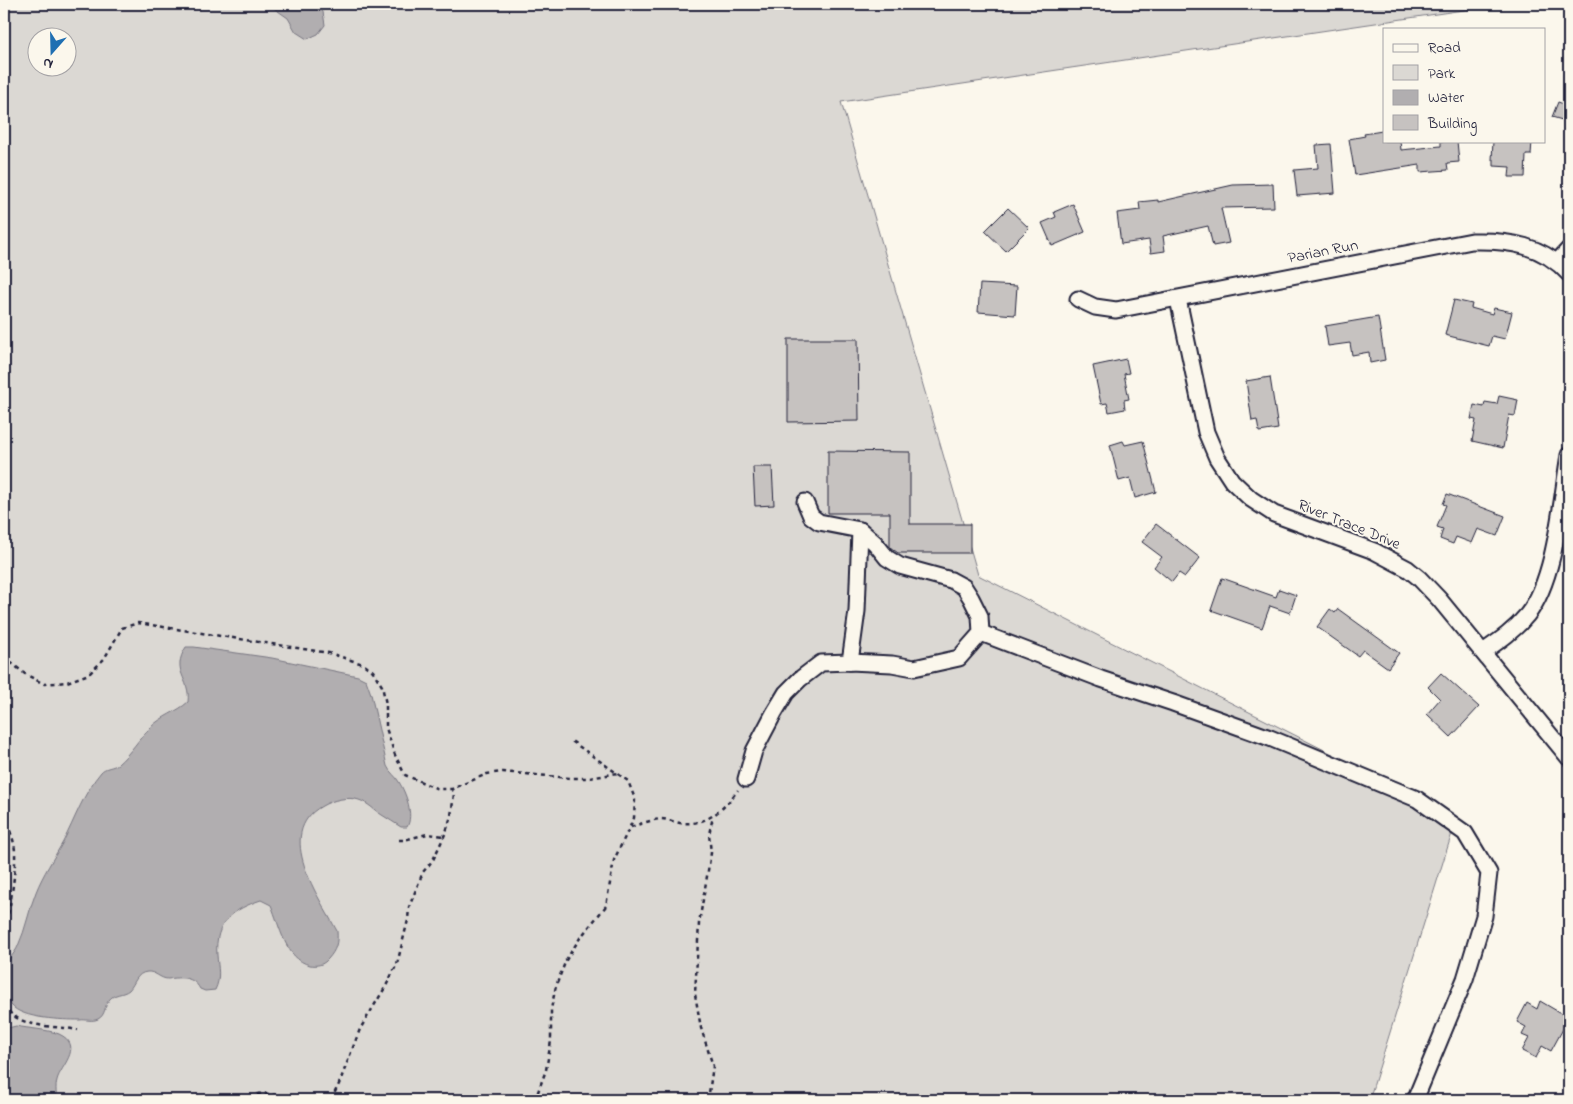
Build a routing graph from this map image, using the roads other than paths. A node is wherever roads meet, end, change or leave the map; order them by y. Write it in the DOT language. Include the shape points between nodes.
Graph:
graph roads {
  1 [pos="1569,248"];
  2 [pos="1558,261"];
  3 [pos="1569,274"];
  4 [pos="1178,298"];
  5 [pos="1078,299"];
  6 [pos="1569,455"];
  7 [pos="805,502"];
  8 [pos="860,530"];
  9 [pos="981,633"];
  10 [pos="1483,652"];
  11 [pos="850,662"];
  12 [pos="1569,758"];
  13 [pos="746,779"];
  14 [pos="1415,1100"];
  1 -- 2 [label="street"];
  2 -- 3 [label="street, Parian Run"];
  2 -- 4 [label="street, Parian Run" via="1516,244 1472,241"];
  4 -- 5 [label="street, Parian Run" via="1116,310 1096,307"];
  4 -- 10 [label="street, River Trace Drive" via="1206,432 1232,481 1274,514 1374,551 1408,570 1439,599"];
  6 -- 10 [label="street" via="1552,559 1542,589 1514,629"];
  7 -- 8 [label="street" via="811,516 819,522"];
  8 -- 9 [label="street" via="887,558 900,566 951,580 964,587 980,616"];
  8 -- 11 [label="street" via="857,611"];
  9 -- 11 [label="street" via="959,658 914,668"];
  9 -- 14 [label="street" via="1279,742 1416,799 1465,833 1489,873 1484,916 1465,979"];
  10 -- 12 [label="street, River Trace Drive"];
  11 -- 13 [label="street" via="821,663 786,693 754,751"];
}
